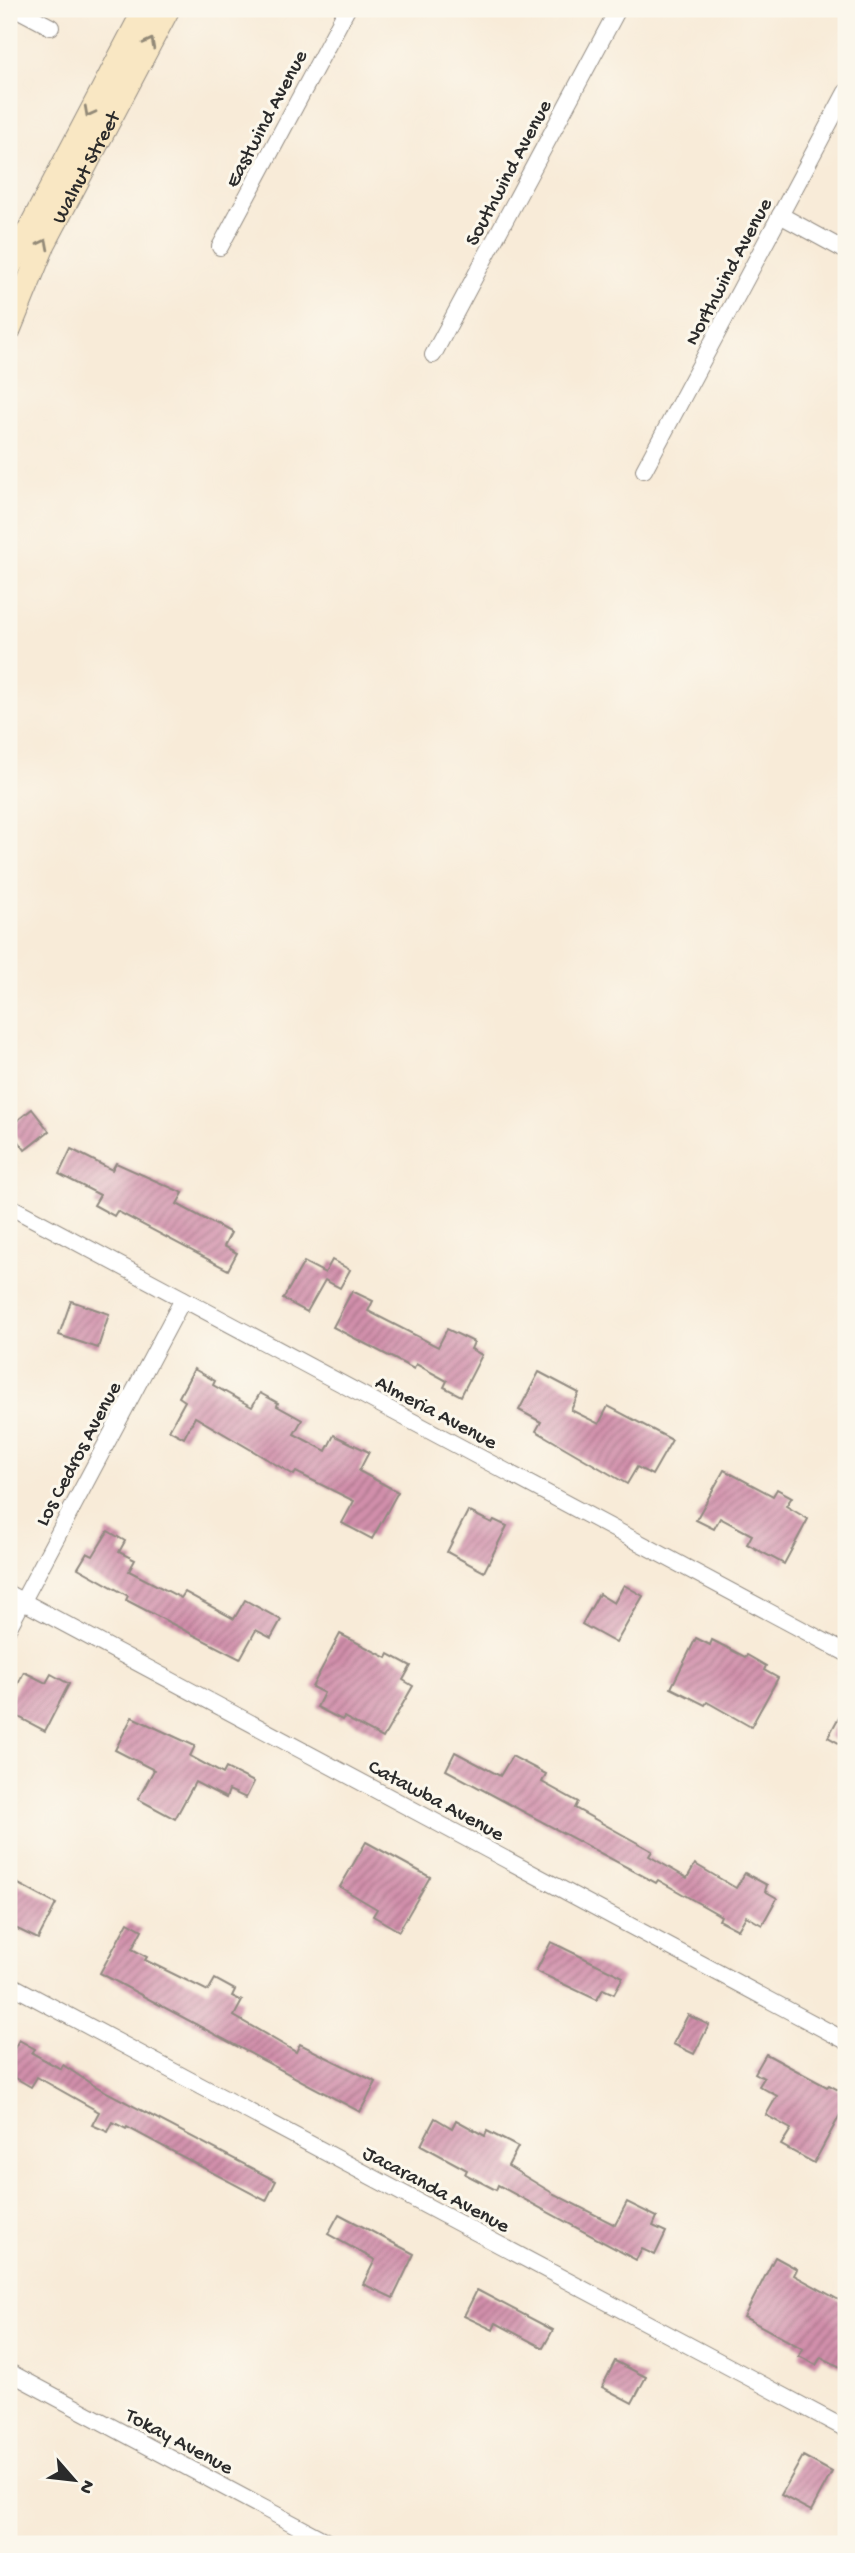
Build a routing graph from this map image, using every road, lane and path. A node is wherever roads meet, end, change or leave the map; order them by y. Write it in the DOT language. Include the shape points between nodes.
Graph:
graph roads {
  1 [pos="17,9"];
  2 [pos="145,9"];
  3 [pos="168,9"];
  4 [pos="347,9"];
  5 [pos="618,9"];
  6 [pos="51,27"];
  7 [pos="846,92"];
  8 [pos="780,215"];
  9 [pos="220,247"];
  10 [pos="846,251"];
  11 [pos="11,257"];
  12 [pos="9,330"];
  13 [pos="432,355"];
  14 [pos="644,470"];
  15 [pos="9,1206"];
  16 [pos="183,1299"];
  17 [pos="15,1598"];
  18 [pos="9,1627"];
  19 [pos="846,1653"];
  20 [pos="9,1984"];
  21 [pos="846,2041"];
  22 [pos="9,2372"];
  23 [pos="846,2429"];
  24 [pos="331,2544"];
  1 -- 6 [label="street"];
  2 -- 11 [label="street, Walnut Street, one-way"];
  12 -- 3 [label="street, Walnut Street, one-way" via="44,244"];
  4 -- 9 [label="street, Eastwind Avenue"];
  5 -- 13 [label="street, Southwind Avenue"];
  7 -- 8 [label="street, Northwind Avenue"];
  8 -- 10 [label="street"];
  8 -- 14 [label="street, Northwind Avenue"];
  15 -- 16 [label="street, Almeria Avenue"];
  16 -- 17 [label="street, Los Cedros Avenue"];
  16 -- 19 [label="street, Almeria Avenue"];
  17 -- 18 [label="street, Los Cedros Avenue"];
  17 -- 21 [label="street, Catawba Avenue"];
  20 -- 23 [label="street, Jacaranda Avenue"];
  22 -- 24 [label="street, Tokay Avenue"];
}
